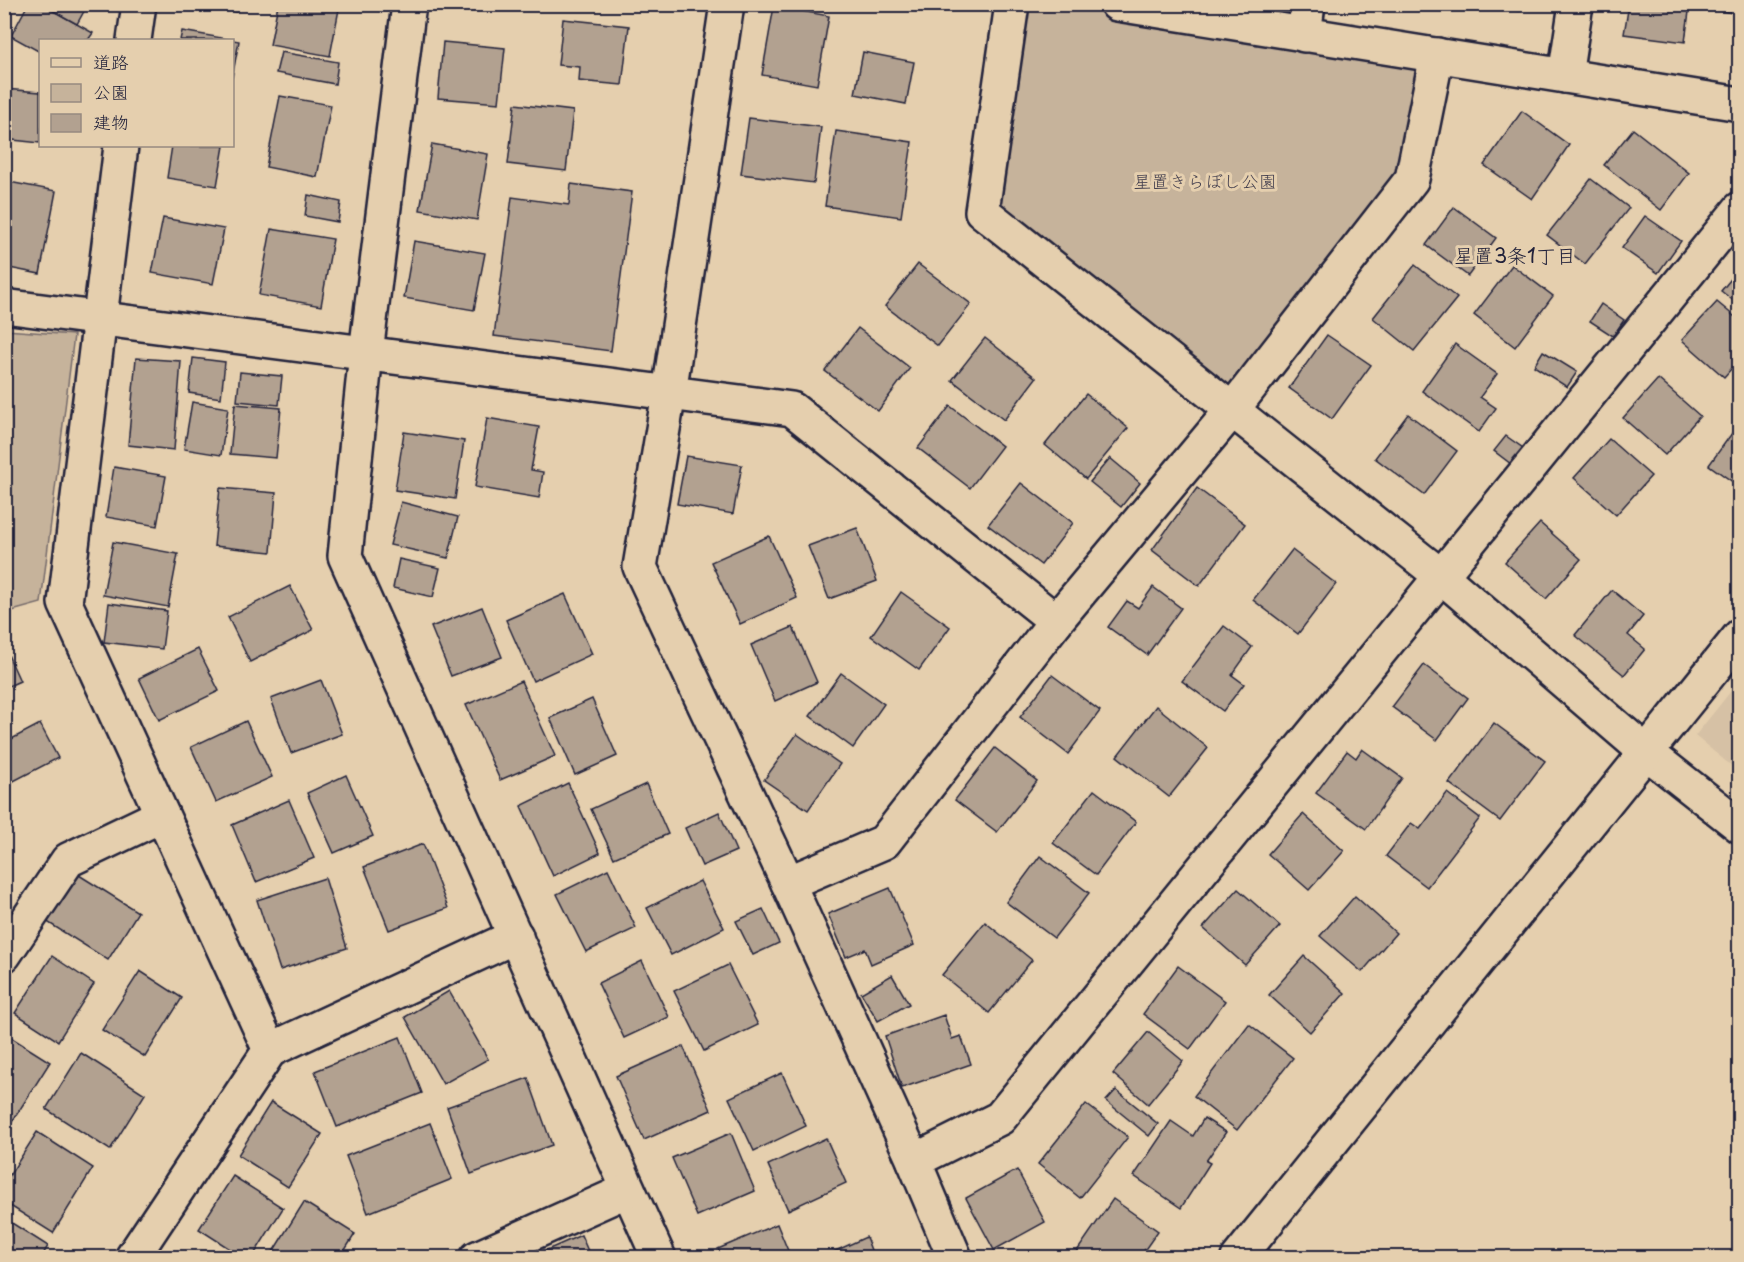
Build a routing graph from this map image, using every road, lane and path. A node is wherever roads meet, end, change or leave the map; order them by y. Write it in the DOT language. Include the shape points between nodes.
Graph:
graph roads {
  1 [pos="139,4"];
  2 [pos="409,4"];
  3 [pos="727,4"];
  4 [pos="1012,4"];
  5 [pos="1117,4"];
  6 [pos="1576,4"];
  7 [pos="1306,20"];
  8 [pos="134,39"];
  9 [pos="1437,55"];
  10 [pos="1565,76"];
  11 [pos="1740,104"];
  12 [pos="122,147"];
  13 [pos="1740,209"];
  14 [pos="4,306"];
  15 [pos="100,318"];
  16 [pos="366,353"];
  17 [pos="669,393"];
  18 [pos="1232,410"];
  19 [pos="1441,576"];
  20 [pos="1056,621"];
  21 [pos="1740,636"];
  22 [pos="1646,752"];
  23 [pos="162,815"];
  24 [pos="1740,826"];
  25 [pos="788,883"];
  26 [pos="516,936"];
  27 [pos="4,955"];
  28 [pos="270,1050"];
  29 [pos="914,1161"];
  30 [pos="628,1190"];
  31 [pos="132,1257"];
  32 [pos="477,1257"];
  33 [pos="659,1257"];
  34 [pos="955,1257"];
  35 [pos="1238,1257"];
  1 -- 8 [label="street"];
  2 -- 16 [label="street"];
  3 -- 17 [label="street"];
  4 -- 18 [label="street" via="982,211"];
  5 -- 7 [label="street"];
  6 -- 10 [label="street"];
  7 -- 9 [label="street"];
  9 -- 10 [label="street"];
  9 -- 18 [label="street" via="1412,179"];
  10 -- 11 [label="street"];
  12 -- 15 [label="street"];
  13 -- 19 [label="street"];
  14 -- 15 [label="street"];
  15 -- 16 [label="street"];
  15 -- 23 [label="street" via="65,603"];
  16 -- 17 [label="street"];
  16 -- 26 [label="street" via="345,556"];
  17 -- 20 [label="street" via="792,408"];
  17 -- 25 [label="street" via="640,567"];
  18 -- 19 [label="street"];
  18 -- 20 [label="street"];
  19 -- 22 [label="street"];
  19 -- 29 [label="street" via="1000,1118"];
  20 -- 25 [label="street" via="884,842"];
  21 -- 22 [label="street"];
  22 -- 24 [label="street"];
  22 -- 35 [label="street"];
  23 -- 27 [label="street" via="68,860"];
  23 -- 28 [label="street"];
  25 -- 29 [label="street"];
  26 -- 28 [label="street"];
  26 -- 30 [label="street"];
  28 -- 31 [label="street"];
  29 -- 34 [label="street"];
  30 -- 32 [label="street"];
  30 -- 33 [label="street"];
}
